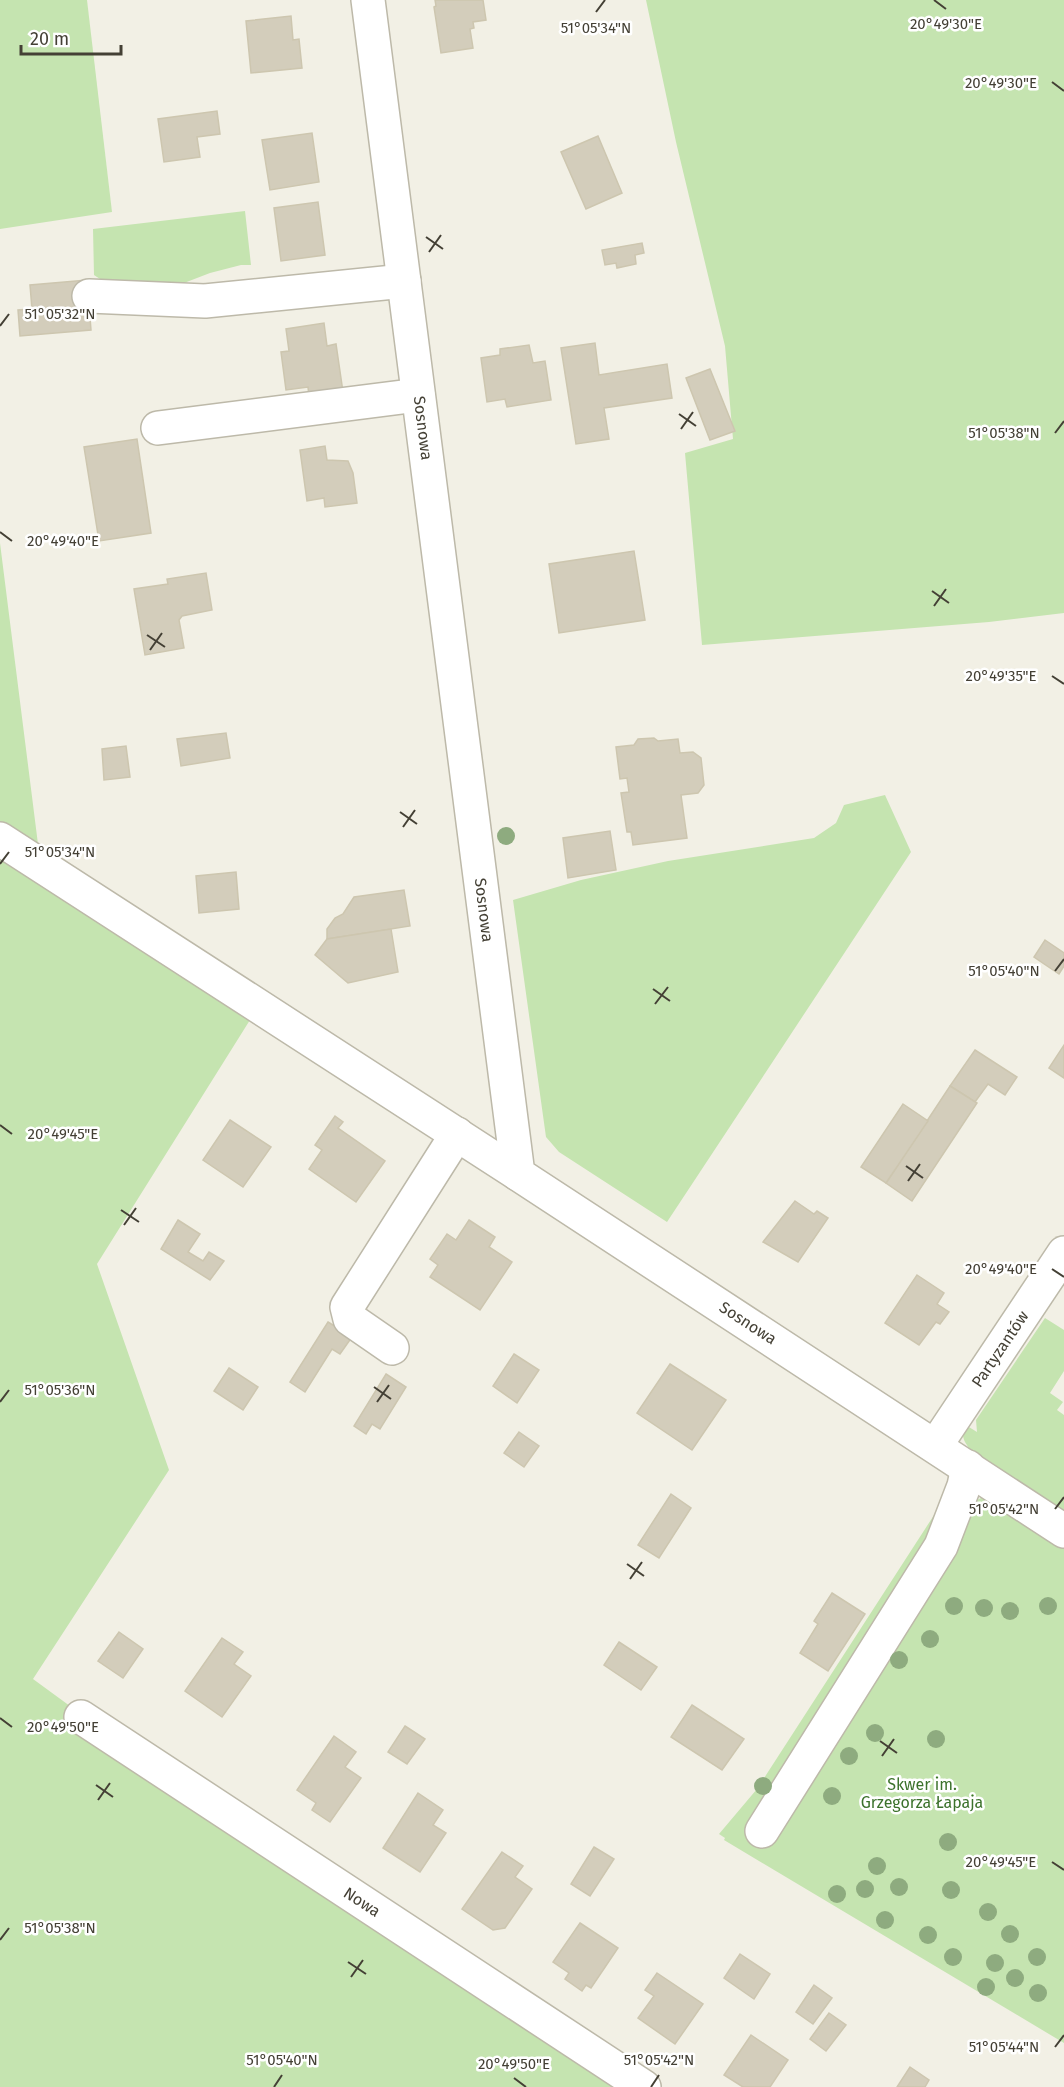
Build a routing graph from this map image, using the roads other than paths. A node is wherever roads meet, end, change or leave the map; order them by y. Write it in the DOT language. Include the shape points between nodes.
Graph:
graph roads {
  1 [pos="368,0"];
  2 [pos="404,281"];
  3 [pos="88,296"];
  4 [pos="418,395"];
  5 [pos="158,428"];
  6 [pos="0,839"];
  7 [pos="457,1134"];
  8 [pos="518,1174"];
  9 [pos="1064,1253"];
  10 [pos="393,1348"];
  11 [pos="936,1445"];
  12 [pos="968,1467"];
  13 [pos="1064,1531"];
  14 [pos="81,1717"];
  15 [pos="762,1831"];
  16 [pos="644,2087"];
  1 -- 2 [label="street, Sosnowa"];
  2 -- 3 [label="street" via="205,301"];
  2 -- 4 [label="street, Sosnowa"];
  4 -- 5 [label="street"];
  4 -- 8 [label="street, Sosnowa"];
  6 -- 7 [label="street"];
  7 -- 8 [label="street"];
  7 -- 10 [label="street" via="347,1307 350,1319"];
  8 -- 11 [label="street, Sosnowa"];
  9 -- 11 [label="street, Partyzantów"];
  11 -- 12 [label="street, Sosnowa"];
  12 -- 13 [label="street, Sosnowa"];
  12 -- 15 [label="street" via="941,1545"];
  14 -- 16 [label="street, Nowa"];
}
